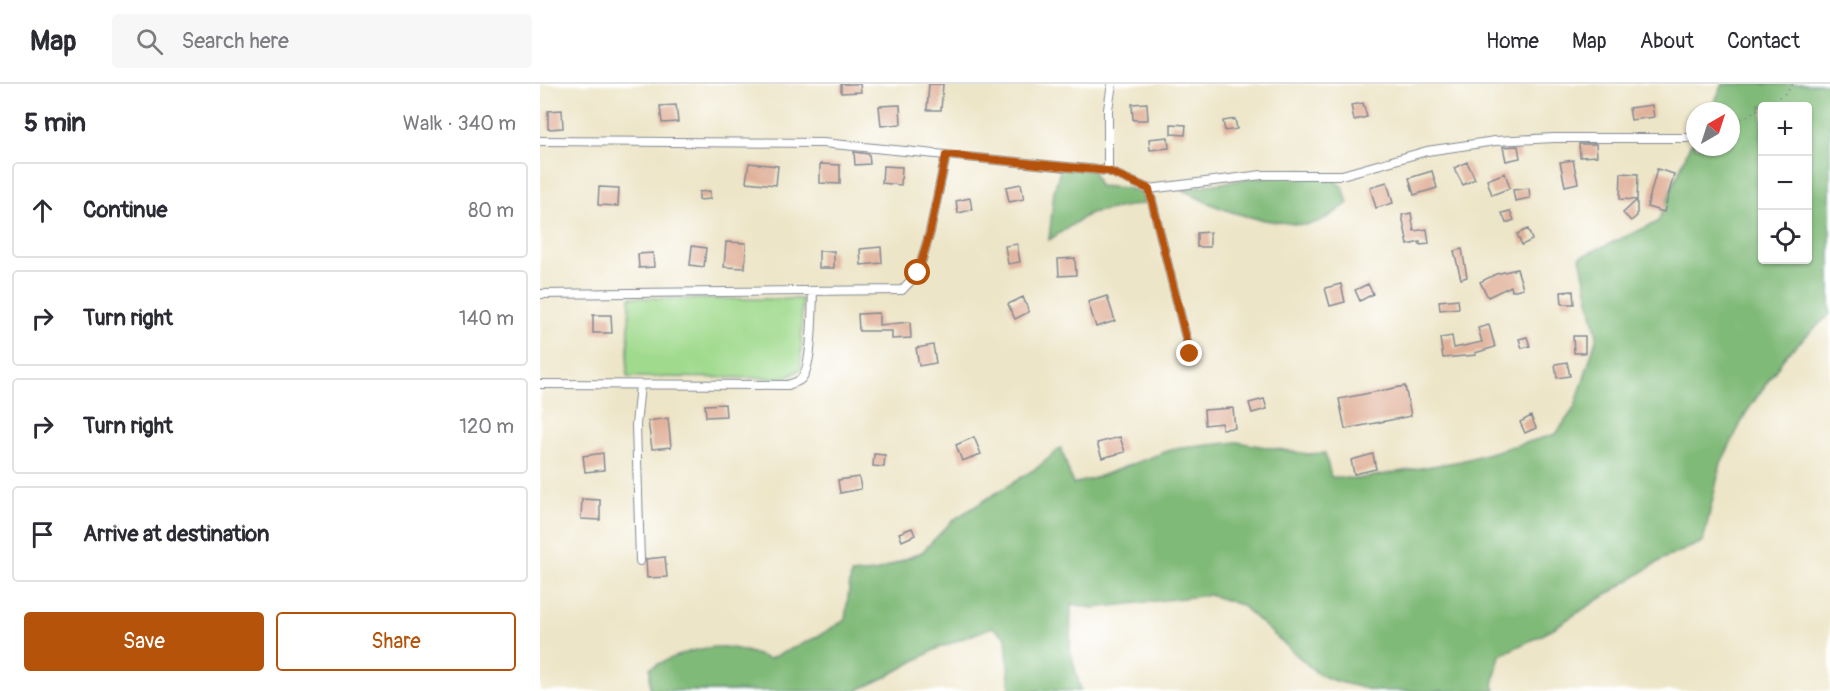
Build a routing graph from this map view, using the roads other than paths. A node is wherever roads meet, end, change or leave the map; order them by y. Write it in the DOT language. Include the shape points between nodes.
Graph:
graph roads {
  1 [pos="1112,84"];
  2 [pos="1686,138"];
  3 [pos="540,141"];
  4 [pos="946,155"];
  5 [pos="1108,171"];
  6 [pos="1149,189"];
  7 [pos="813,292"];
  8 [pos="540,294"];
  9 [pos="1190,354"];
  10 [pos="540,384"];
  11 [pos="640,385"];
  12 [pos="640,561"];
  1 -- 5 [label="street"];
  2 -- 6 [label="street" via="1495,141 1427,151 1342,175 1262,175"];
  3 -- 4 [label="street" via="823,143"];
  4 -- 5 [label="street"];
  4 -- 7 [label="street" via="918,273 902,290"];
  5 -- 6 [label="street"];
  6 -- 9 [label="street"];
  7 -- 8 [label="street"];
  7 -- 11 [label="street" via="811,343 806,372 800,381 788,385"];
  10 -- 11 [label="street"];
  11 -- 12 [label="street" via="636,425"];
}
